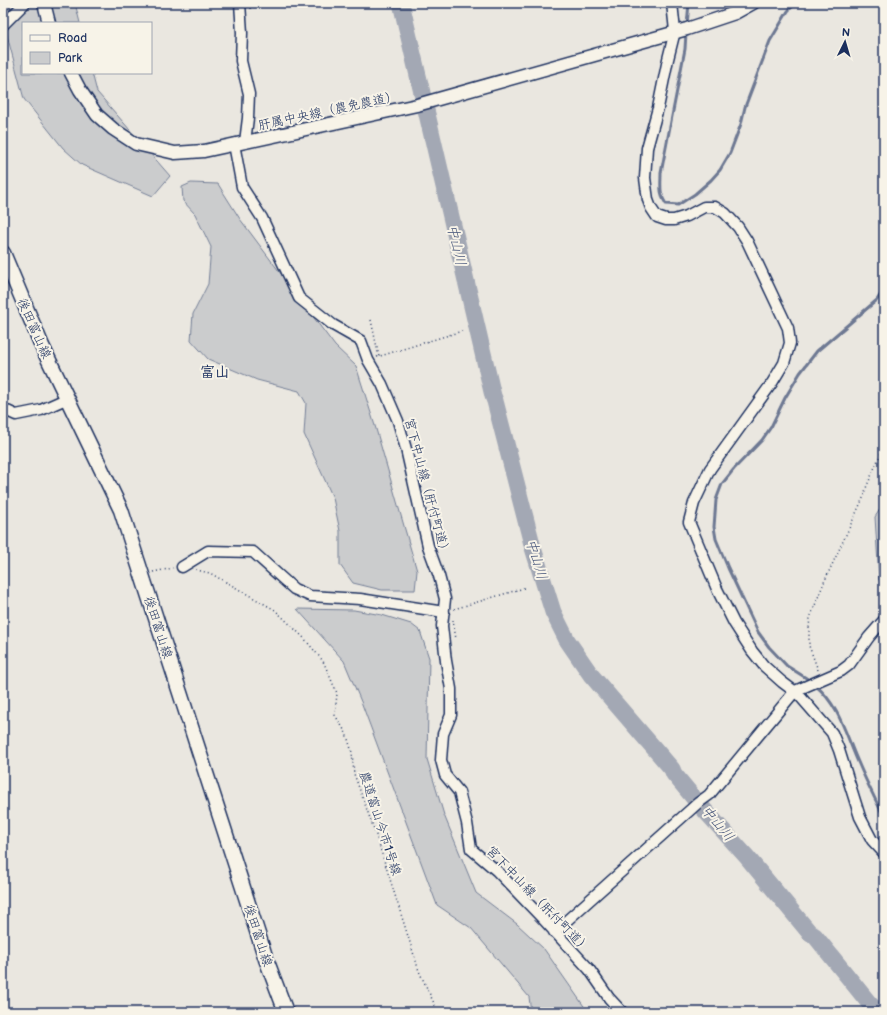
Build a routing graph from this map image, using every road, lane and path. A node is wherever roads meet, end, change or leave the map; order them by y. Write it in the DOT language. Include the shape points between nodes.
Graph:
graph roads {
  1 [pos="25,3"];
  2 [pos="44,3"];
  3 [pos="270,3"];
  4 [pos="672,3"];
  5 [pos="753,3"];
  6 [pos="240,7"];
  7 [pos="49,22"];
  8 [pos="3,25"];
  9 [pos="675,31"];
  10 [pos="72,74"];
  11 [pos="240,143"];
  12 [pos="3,253"];
  13 [pos="371,320"];
  14 [pos="462,331"];
  15 [pos="379,357"];
  16 [pos="368,360"];
  17 [pos="68,398"];
  18 [pos="3,408"];
  19 [pos="884,446"];
  20 [pos="182,567"];
  21 [pos="142,573"];
  22 [pos="524,588"];
  23 [pos="448,611"];
  24 [pos="884,620"];
  25 [pos="456,639"];
  26 [pos="823,679"];
  27 [pos="795,691"];
  28 [pos="884,853"];
  29 [pos="554,932"];
  30 [pos="286,1012"];
  31 [pos="438,1012"];
  32 [pos="622,1012"];
  1 -- 8 [label="street"];
  2 -- 7 [label="street"];
  3 -- 6 [label="path"];
  4 -- 9 [label="street"];
  5 -- 9 [label="street, 肝属中央線（農免農道）" via="735,13"];
  6 -- 11 [label="street, 宮下中山線（肝付町道）" via="241,61 249,94 248,118"];
  9 -- 11 [label="street, 肝属中央線（農免農道）" via="417,105"];
  9 -- 27 [label="street" via="647,148 644,178 648,200 657,217 666,220 687,216 704,207 715,207 725,213 747,240 788,328 790,344 784,363 772,383 710,469 694,503 690,522 717,589 734,623 764,666"];
  10 -- 11 [label="street, 肝属中央線（農免農道）" via="97,115 112,129 136,144 175,152 204,151"];
  11 -- 16 [label="street, 宮下中山線（肝付町道）" via="242,187 262,218 299,298 333,325 360,341"];
  12 -- 17 [label="main road, 後田富山線" via="42,346"];
  13 -- 15 [label="path"];
  14 -- 15 [label="path"];
  15 -- 16 [label="path"];
  16 -- 23 [label="street, 宮下中山線（肝付町道）" via="398,421 428,546 440,576"];
  17 -- 18 [label="street" via="41,410 16,415"];
  17 -- 21 [label="main road, 後田富山線" via="121,510"];
  19 -- 26 [label="path" via="810,618 809,646"];
  20 -- 21 [label="path, 農道富山今市1号線"];
  20 -- 23 [label="street" via="208,551 253,552 294,589 310,596 360,599"];
  20 -- 31 [label="path, 農道富山今市1号線" via="210,573 275,610 323,661 337,693 335,715 346,733 352,752 354,774 418,970"];
  21 -- 30 [label="main road, 後田富山線" via="266,959"];
  22 -- 23 [label="path"];
  23 -- 25 [label="path"];
  23 -- 29 [label="street, 宮下中山線（肝付町道）" via="442,626 451,689 451,715 443,734 441,760 445,776 459,792 471,850 497,871"];
  24 -- 26 [label="street" via="849,664 841,671"];
  26 -- 27 [label="street"];
  27 -- 28 [label="street" via="832,733 840,750 860,816 872,840"];
  27 -- 29 [label="street" via="710,794"];
  29 -- 32 [label="street, 宮下中山線（肝付町道）" via="589,969"];
}
